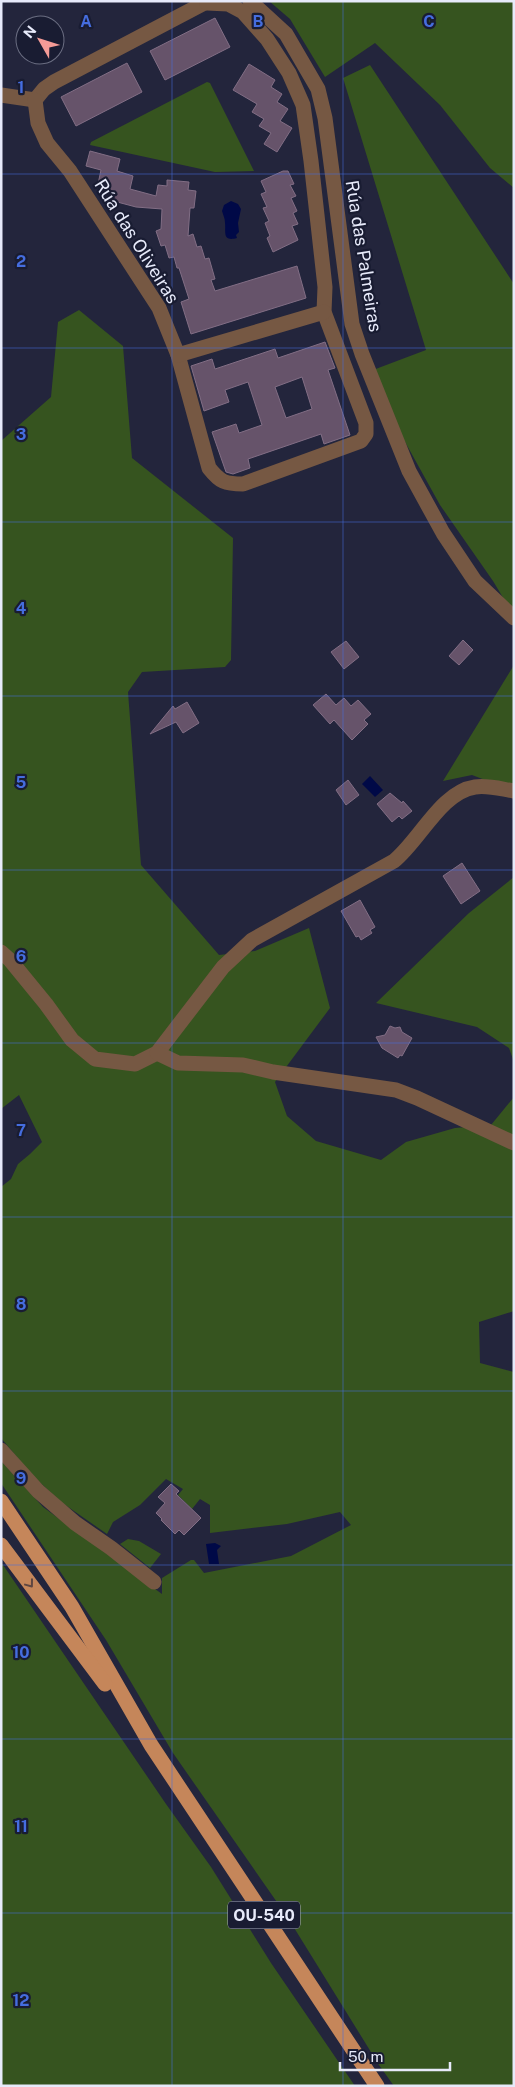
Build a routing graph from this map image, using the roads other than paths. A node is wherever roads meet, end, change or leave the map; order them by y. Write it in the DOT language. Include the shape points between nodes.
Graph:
graph roads {
  1 [pos="208,2"];
  2 [pos="245,5"];
  3 [pos="1,95"];
  4 [pos="35,100"];
  5 [pos="324,312"];
  6 [pos="178,355"];
  7 [pos="209,468"];
  8 [pos="514,618"];
  9 [pos="514,790"];
  10 [pos="1,952"];
  11 [pos="157,1053"];
  12 [pos="514,1143"];
  13 [pos="1,1450"];
  14 [pos="1,1501"];
  15 [pos="1,1516"];
  16 [pos="1,1545"];
  17 [pos="154,1582"];
  18 [pos="109,1675"];
  19 [pos="151,1745"];
  20 [pos="377,2086"];
  1 -- 2 [label="street, Rúa das Palmeiras"];
  1 -- 4 [label="street" via="54,82"];
  2 -- 5 [label="street, Rúa das Palmeiras" via="289,73 302,105 324,278"];
  2 -- 8 [label="street, Rúa das Palmeiras" via="286,34 318,89 325,118 352,324 409,471 443,533 475,581"];
  3 -- 4 [label="street"];
  4 -- 6 [label="street, Rúa das Oliveiras" via="38,123 47,143 70,171 159,308"];
  5 -- 6 [label="street"];
  5 -- 7 [label="street, Rúa das Palmeiras" via="366,423 366,434 361,442 243,484 218,480"];
  6 -- 7 [label="street, Rúa das Oliveiras"];
  9 -- 11 [label="street" via="485,786 459,792 446,802 394,862 252,940 223,967"];
  10 -- 11 [label="street" via="72,1040 95,1059 135,1064"];
  11 -- 12 [label="street" via="178,1063 244,1066 396,1090"];
  13 -- 17 [label="street" via="38,1491"];
  14 -- 18 [label="main road" via="72,1607"];
  15 -- 18 [label="main road, OU-540"];
  16 -- 19 [label="main road, OU-540, one-way"];
  18 -- 19 [label="main road, OU-540"];
  19 -- 20 [label="main road, OU-540"];
}
